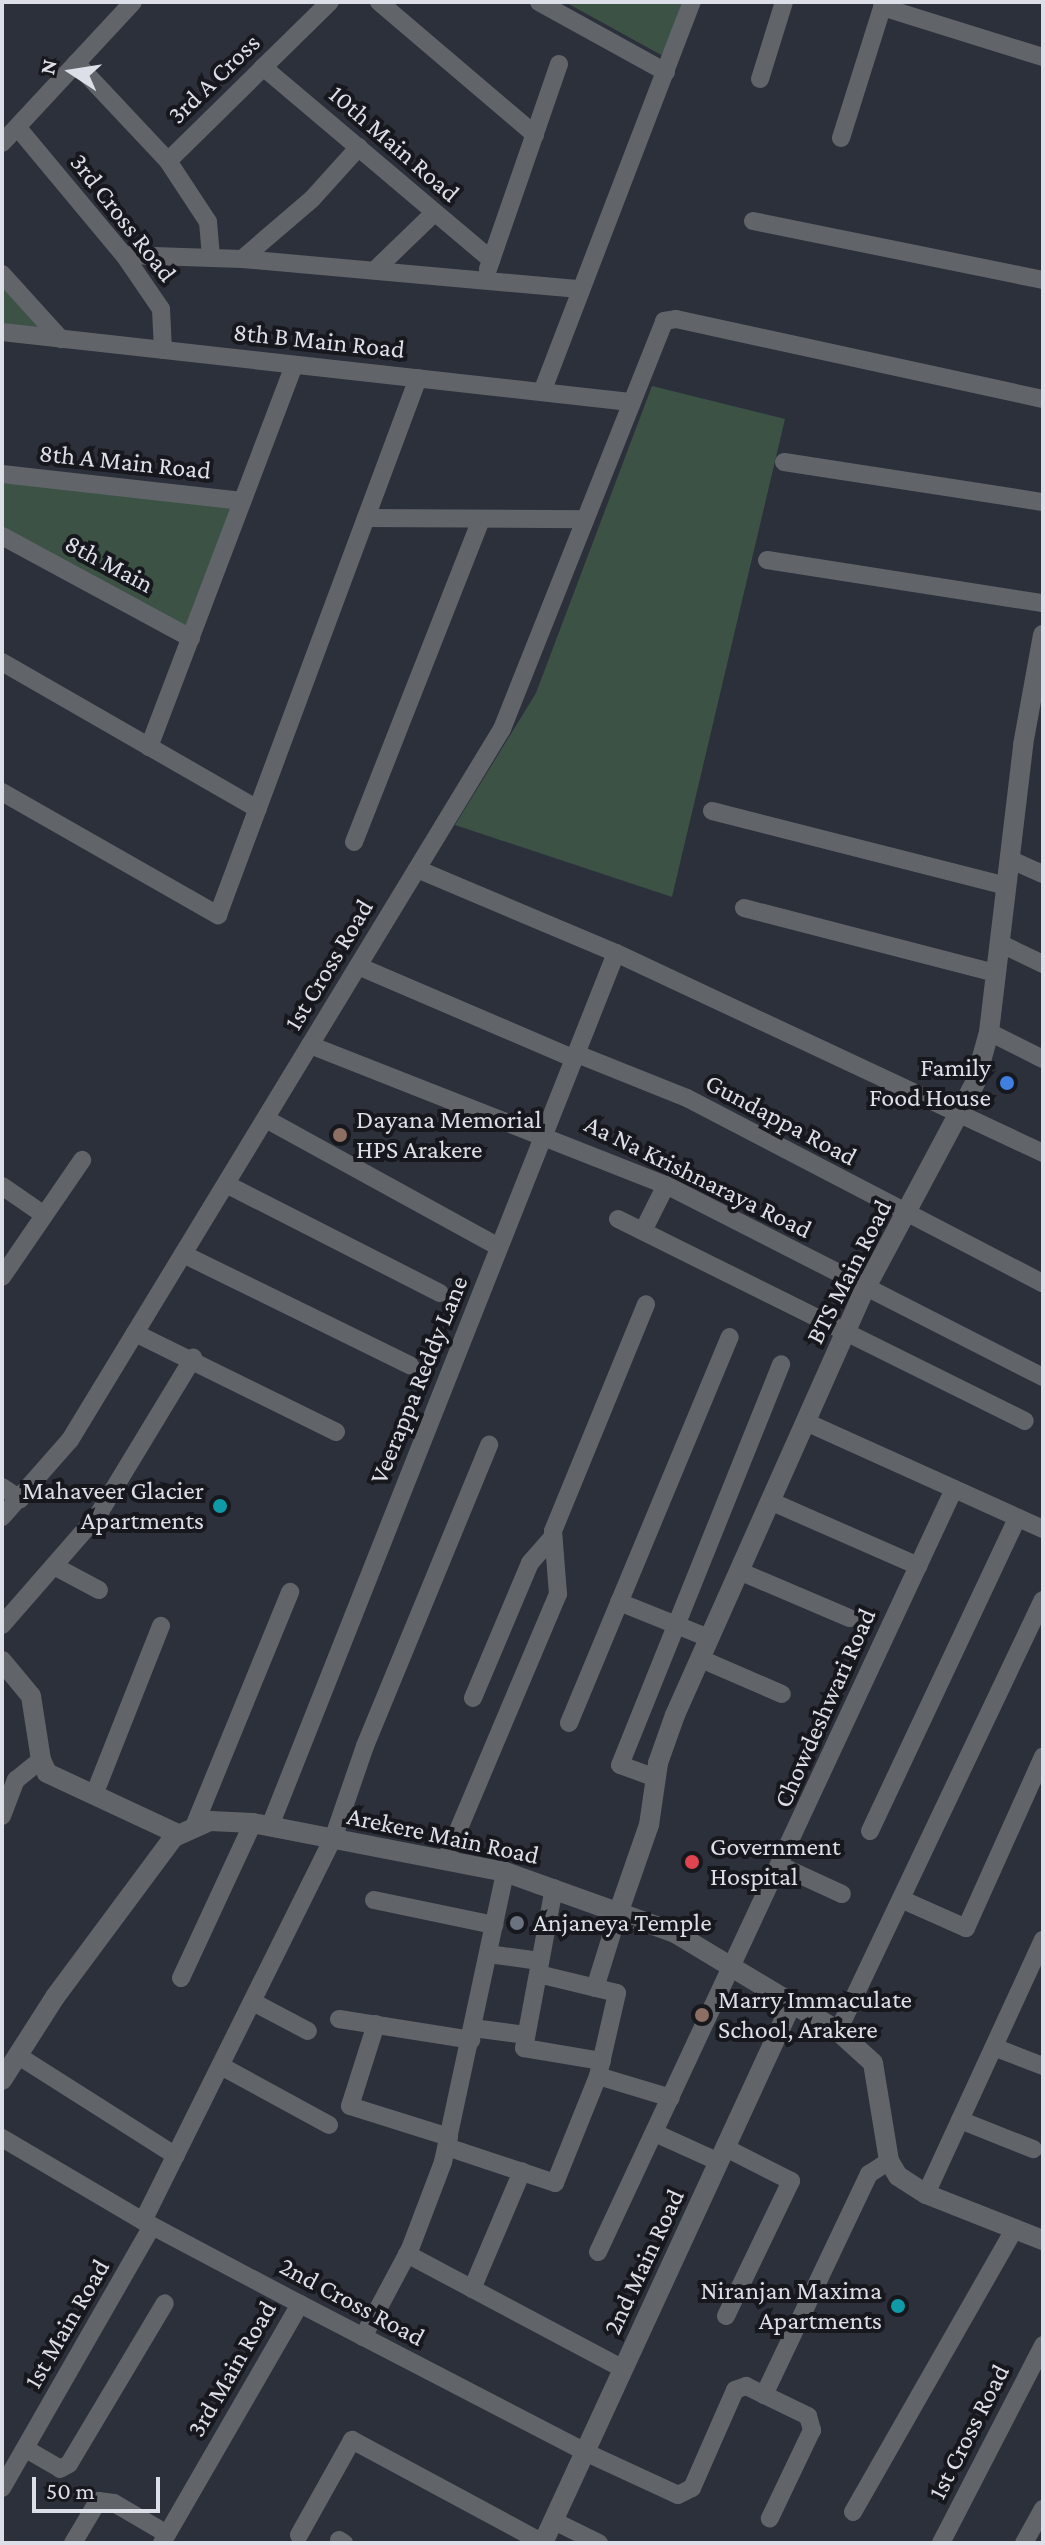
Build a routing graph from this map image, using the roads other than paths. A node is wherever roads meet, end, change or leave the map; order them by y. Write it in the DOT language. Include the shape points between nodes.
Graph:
graph roads {
  1 [pos="133,2"];
  2 [pos="330,2"];
  3 [pos="379,2"];
  4 [pos="539,2"];
  5 [pos="692,2"];
  6 [pos="784,2"];
  7 [pos="883,4"];
  8 [pos="1043,57"];
  9 [pos="76,63"];
  10 [pos="559,64"];
  11 [pos="263,67"];
  12 [pos="666,72"];
  13 [pos="760,79"];
  14 [pos="18,128"];
  15 [pos="535,135"];
  16 [pos="841,138"];
  17 [pos="2,143"];
  18 [pos="359,147"];
  19 [pos="168,161"];
  20 [pos="434,213"];
  21 [pos="753,221"];
  22 [pos="124,255"];
  23 [pos="211,258"];
  24 [pos="242,259"];
  25 [pos="491,260"];
  26 [pos="375,270"];
  27 [pos="2,274"];
  28 [pos="485,280"];
  29 [pos="1043,280"];
  30 [pos="580,289"];
  31 [pos="2,332"];
  32 [pos="61,339"];
  33 [pos="163,350"];
  34 [pos="294,365"];
  35 [pos="418,378"];
  36 [pos="542,392"];
  37 [pos="1043,399"];
  38 [pos="630,402"];
  39 [pos="784,462"];
  40 [pos="2,474"];
  41 [pos="242,501"];
  42 [pos="1043,502"];
  43 [pos="366,518"];
  44 [pos="481,519"];
  45 [pos="585,519"];
  46 [pos="2,536"];
  47 [pos="767,560"];
  48 [pos="1043,603"];
  49 [pos="1043,635"];
  50 [pos="191,638"];
  51 [pos="2,662"];
  52 [pos="149,747"];
  53 [pos="2,792"];
  54 [pos="258,809"];
  55 [pos="712,811"];
  56 [pos="354,842"];
  57 [pos="1009,859"];
  58 [pos="417,869"];
  59 [pos="1043,874"];
  60 [pos="1006,886"];
  61 [pos="744,908"];
  62 [pos="999,943"];
  63 [pos="616,953"];
  64 [pos="1043,964"];
  65 [pos="358,966"];
  66 [pos="996,973"];
  67 [pos="989,1032"];
  68 [pos="310,1045"];
  69 [pos="576,1057"];
  70 [pos="1043,1059"];
  71 [pos="962,1111"];
  72 [pos="266,1119"];
  73 [pos="544,1134"];
  74 [pos="1043,1153"];
  75 [pos="82,1160"];
  76 [pos="226,1184"];
  77 [pos="666,1185"];
  78 [pos="2,1186"];
  79 [pos="44,1215"];
  80 [pos="905,1215"];
  81 [pos="618,1219"];
  82 [pos="643,1231"];
  83 [pos="499,1247"];
  84 [pos="183,1254"];
  85 [pos="2,1277"];
  86 [pos="1043,1283"];
  87 [pos="865,1289"];
  88 [pos="440,1293"];
  89 [pos="646,1304"];
  90 [pos="135,1333"];
  91 [pos="845,1335"];
  92 [pos="730,1337"];
  93 [pos="193,1358"];
  94 [pos="781,1364"];
  95 [pos="410,1365"];
  96 [pos="1043,1377"];
  97 [pos="1025,1421"];
  98 [pos="806,1422"];
  99 [pos="336,1432"];
  100 [pos="489,1445"];
  101 [pos="2,1487"];
  102 [pos="954,1489"];
  103 [pos="20,1499"];
  104 [pos="770,1501"];
  105 [pos="2,1517"];
  106 [pos="1017,1518"];
  107 [pos="1043,1529"];
  108 [pos="551,1539"];
  109 [pos="54,1566"];
  110 [pos="918,1566"];
  111 [pos="739,1571"];
  112 [pos="99,1590"];
  113 [pos="290,1592"];
  114 [pos="1043,1600"];
  115 [pos="619,1602"];
  116 [pos="849,1618"];
  117 [pos="2,1625"];
  118 [pos="676,1625"];
  119 [pos="161,1626"];
  120 [pos="709,1638"];
  121 [pos="701,1659"];
  122 [pos="2,1661"];
  123 [pos="782,1694"];
  124 [pos="473,1698"];
  125 [pos="569,1723"];
  126 [pos="1043,1757"];
  127 [pos="41,1760"];
  128 [pos="656,1778"];
  129 [pos="94,1795"];
  130 [pos="4,1806"];
  131 [pos="261,1824"];
  132 [pos="186,1829"];
  133 [pos="870,1831"];
  134 [pos="333,1839"];
  135 [pos="446,1859"];
  136 [pos="781,1866"];
  137 [pos="505,1872"];
  138 [pos="554,1888"];
  139 [pos="842,1894"];
  140 [pos="374,1900"];
  141 [pos="903,1900"];
  142 [pos="619,1911"];
  143 [pos="494,1925"];
  144 [pos="1043,1940"];
  145 [pos="488,1954"];
  146 [pos="734,1965"];
  147 [pos="539,1968"];
  148 [pos="181,1978"];
  149 [pos="595,1988"];
  150 [pos="253,2002"];
  151 [pos="792,2003"];
  152 [pos="339,2019"];
  153 [pos="376,2024"];
  154 [pos="308,2031"];
  155 [pos="838,2031"];
  156 [pos="472,2034"];
  157 [pos="526,2035"];
  158 [pos="994,2047"];
  159 [pos="17,2055"];
  160 [pos="221,2066"];
  161 [pos="1043,2066"];
  162 [pos="600,2068"];
  163 [pos="2,2080"];
  164 [pos="671,2098"];
  165 [pos="960,2120"];
  166 [pos="329,2125"];
  167 [pos="655,2133"];
  168 [pos="2,2138"];
  169 [pos="448,2142"];
  170 [pos="1033,2149"];
  171 [pos="722,2155"];
  172 [pos="176,2156"];
  173 [pos="889,2161"];
  174 [pos="522,2171"];
  175 [pos="926,2194"];
  176 [pos="148,2224"];
  177 [pos="1015,2228"];
  178 [pos="1043,2240"];
  179 [pos="598,2252"];
  180 [pos="407,2254"];
  181 [pos="472,2289"];
  182 [pos="165,2303"];
  183 [pos="300,2304"];
  184 [pos="726,2316"];
  185 [pos="363,2337"];
  186 [pos="1043,2345"];
  187 [pos="623,2369"];
  188 [pos="764,2395"];
  189 [pos="26,2449"];
  190 [pos="585,2452"];
  191 [pos="2,2488"];
  192 [pos="1043,2509"];
  193 [pos="853,2512"];
  194 [pos="770,2518"];
  195 [pos="554,2521"];
  196 [pos="299,2535"];
  197 [pos="165,2538"];
  198 [pos="73,2543"];
  199 [pos="543,2543"];
  200 [pos="599,2543"];
  201 [pos="941,2543"];
  202 [pos="1024,2543"];
  1 -- 9 [label="street"];
  2 -- 11 [label="street, 3rd A Cross"];
  3 -- 15 [label="street"];
  4 -- 12 [label="street"];
  5 -- 12 [label="street"];
  6 -- 13 [label="street"];
  7 -- 8 [label="street"];
  7 -- 16 [label="street"];
  9 -- 14 [label="street"];
  9 -- 19 [label="street"];
  10 -- 15 [label="street"];
  11 -- 18 [label="street, 10th Main Road"];
  11 -- 19 [label="street, 3rd A Cross"];
  12 -- 30 [label="street"];
  14 -- 17 [label="street"];
  14 -- 22 [label="street, 3rd Cross Road"];
  15 -- 25 [label="street"];
  18 -- 20 [label="street, 10th Main Road"];
  18 -- 24 [label="street" via="312,199"];
  19 -- 23 [label="street" via="208,222"];
  20 -- 25 [label="street, 10th Main Road"];
  20 -- 26 [label="street"];
  21 -- 29 [label="street"];
  22 -- 23 [label="street"];
  22 -- 33 [label="street, 3rd Cross Road" via="161,309"];
  23 -- 24 [label="street"];
  24 -- 26 [label="street"];
  25 -- 28 [label="street"];
  26 -- 28 [label="street"];
  27 -- 32 [label="street"];
  28 -- 30 [label="street"];
  30 -- 36 [label="street"];
  31 -- 32 [label="street, 8th B Main Road"];
  32 -- 33 [label="street, 8th B Main Road"];
  33 -- 34 [label="street, 8th B Main Road"];
  34 -- 35 [label="street, 8th B Main Road"];
  34 -- 41 [label="street"];
  35 -- 36 [label="street, 8th B Main Road"];
  35 -- 43 [label="street"];
  36 -- 38 [label="street, 8th B Main Road"];
  37 -- 38 [label="street, 1st Cross Road" via="669,319"];
  38 -- 45 [label="street, 1st Cross Road"];
  39 -- 42 [label="street"];
  40 -- 41 [label="street, 8th A Main Road"];
  41 -- 50 [label="street"];
  43 -- 44 [label="street"];
  43 -- 54 [label="street"];
  44 -- 45 [label="street"];
  44 -- 56 [label="street"];
  45 -- 58 [label="street, 1st Cross Road" via="514,705"];
  46 -- 50 [label="street, 8th Main"];
  47 -- 48 [label="street"];
  49 -- 57 [label="street, BTS Main Road"];
  50 -- 52 [label="street"];
  51 -- 52 [label="street"];
  52 -- 54 [label="street"];
  53 -- 54 [label="street" via="218,915"];
  55 -- 60 [label="street"];
  57 -- 59 [label="street"];
  57 -- 60 [label="street, BTS Main Road"];
  58 -- 63 [label="street"];
  58 -- 65 [label="street, 1st Cross Road"];
  60 -- 62 [label="street, BTS Main Road"];
  61 -- 66 [label="street"];
  62 -- 64 [label="street"];
  62 -- 66 [label="street, BTS Main Road"];
  63 -- 69 [label="street, Veerappa Reddy Lane"];
  63 -- 71 [label="street"];
  65 -- 68 [label="street, 1st Cross Road"];
  65 -- 69 [label="street, Gundappa Road"];
  66 -- 67 [label="street, BTS Main Road"];
  67 -- 70 [label="street"];
  67 -- 71 [label="street, BTS Main Road"];
  68 -- 72 [label="street, 1st Cross Road"];
  68 -- 73 [label="street, Aa Na Krishnaraya Road"];
  69 -- 73 [label="street, Veerappa Reddy Lane"];
  69 -- 80 [label="street, Gundappa Road" via="687,1098"];
  71 -- 74 [label="street"];
  71 -- 80 [label="street, BTS Main Road"];
  72 -- 76 [label="street, 1st Cross Road"];
  72 -- 83 [label="street"];
  73 -- 77 [label="street, Aa Na Krishnaraya Road"];
  73 -- 83 [label="street, Veerappa Reddy Lane"];
  75 -- 79 [label="street"];
  76 -- 84 [label="street, 1st Cross Road"];
  76 -- 88 [label="street"];
  77 -- 82 [label="street"];
  77 -- 87 [label="street, Aa Na Krishnaraya Road"];
  78 -- 79 [label="street"];
  79 -- 85 [label="street"];
  80 -- 86 [label="street, Gundappa Road"];
  80 -- 87 [label="street, BTS Main Road"];
  81 -- 82 [label="street"];
  82 -- 91 [label="street"];
  83 -- 131 [label="street, Veerappa Reddy Lane"];
  84 -- 90 [label="street, 1st Cross Road"];
  84 -- 95 [label="street"];
  87 -- 91 [label="street, BTS Main Road"];
  87 -- 96 [label="street, Aa Na Krishnaraya Road"];
  89 -- 108 [label="street"];
  90 -- 93 [label="street"];
  90 -- 103 [label="street, 1st Cross Road" via="70,1440"];
  91 -- 97 [label="street"];
  91 -- 98 [label="street, BTS Main Road"];
  92 -- 115 [label="street"];
  93 -- 99 [label="street"];
  93 -- 109 [label="street" via="98,1515"];
  94 -- 118 [label="street"];
  98 -- 102 [label="street"];
  98 -- 104 [label="street, BTS Main Road"];
  100 -- 134 [label="street, 1st Main Road" via="365,1746"];
  101 -- 103 [label="street"];
  102 -- 106 [label="street"];
  102 -- 110 [label="street, Chowdeshwari Road"];
  103 -- 105 [label="street, 1st Cross Road"];
  104 -- 110 [label="street"];
  104 -- 111 [label="street, BTS Main Road"];
  106 -- 107 [label="street"];
  106 -- 133 [label="street"];
  108 -- 124 [label="street" via="530,1563"];
  108 -- 135 [label="street" via="558,1594"];
  109 -- 112 [label="street"];
  109 -- 117 [label="street"];
  110 -- 136 [label="street, Chowdeshwari Road"];
  111 -- 116 [label="street"];
  111 -- 120 [label="street, BTS Main Road"];
  113 -- 132 [label="street"];
  114 -- 141 [label="street"];
  115 -- 118 [label="street"];
  115 -- 125 [label="street"];
  118 -- 120 [label="street"];
  118 -- 128 [label="street" via="620,1765"];
  119 -- 129 [label="street"];
  120 -- 121 [label="street, BTS Main Road"];
  121 -- 123 [label="street"];
  121 -- 128 [label="street, BTS Main Road" via="669,1731"];
  122 -- 127 [label="street" via="31,1696"];
  126 -- 141 [label="street" via="966,1928"];
  127 -- 129 [label="street" via="47,1773"];
  127 -- 130 [label="street" via="22,1772"];
  128 -- 142 [label="street, BTS Main Road" via="649,1825"];
  129 -- 132 [label="street"];
  131 -- 132 [label="street, Arekere Main Road"];
  131 -- 134 [label="street, Arekere Main Road"];
  131 -- 148 [label="street, Veerappa Reddy Lane"];
  132 -- 159 [label="street" via="93,1944"];
  134 -- 135 [label="street, Arekere Main Road"];
  134 -- 150 [label="street, 1st Main Road"];
  135 -- 137 [label="street, Arekere Main Road"];
  136 -- 139 [label="street"];
  136 -- 146 [label="street, Chowdeshwari Road"];
  137 -- 138 [label="street, Arekere Main Road"];
  137 -- 143 [label="street"];
  138 -- 142 [label="street, Arekere Main Road"];
  138 -- 147 [label="street"];
  140 -- 143 [label="street"];
  141 -- 155 [label="street"];
  142 -- 146 [label="street, Arekere Main Road"];
  142 -- 149 [label="street"];
  143 -- 145 [label="street"];
  144 -- 158 [label="street"];
  145 -- 147 [label="street"];
  145 -- 156 [label="street"];
  146 -- 151 [label="street, Arekere Main Road"];
  146 -- 164 [label="street, Chowdeshwari Road"];
  147 -- 149 [label="street"];
  147 -- 157 [label="street"];
  149 -- 162 [label="street" via="617,1993"];
  150 -- 154 [label="street"];
  150 -- 160 [label="street, 1st Main Road"];
  151 -- 155 [label="street, Arekere Main Road"];
  151 -- 171 [label="street, 2nd Main Road"];
  152 -- 153 [label="street"];
  153 -- 156 [label="street"];
  153 -- 169 [label="street" via="350,2106"];
  155 -- 173 [label="street, Arekere Main Road" via="873,2063"];
  156 -- 157 [label="street"];
  156 -- 169 [label="street"];
  157 -- 162 [label="street" via="524,2048"];
  158 -- 161 [label="street"];
  158 -- 165 [label="street"];
  159 -- 163 [label="street"];
  159 -- 172 [label="street"];
  160 -- 166 [label="street"];
  160 -- 172 [label="street, 1st Main Road"];
  162 -- 164 [label="street"];
  162 -- 174 [label="street" via="555,2183"];
  164 -- 167 [label="street, Chowdeshwari Road"];
  165 -- 170 [label="street"];
  165 -- 175 [label="street"];
  167 -- 171 [label="street"];
  167 -- 179 [label="street, Chowdeshwari Road"];
  168 -- 176 [label="street, 2nd Cross Road"];
  169 -- 174 [label="street"];
  169 -- 180 [label="street"];
  171 -- 184 [label="street" via="791,2181"];
  171 -- 187 [label="street, 2nd Main Road"];
  172 -- 176 [label="street, 1st Main Road"];
  173 -- 175 [label="street" via="898,2176"];
  173 -- 188 [label="street" via="869,2174"];
  174 -- 181 [label="street"];
  175 -- 177 [label="street"];
  176 -- 183 [label="street, 2nd Cross Road"];
  176 -- 189 [label="street, 1st Main Road"];
  177 -- 178 [label="street"];
  177 -- 193 [label="street"];
  180 -- 181 [label="street"];
  180 -- 185 [label="street"];
  181 -- 187 [label="street"];
  182 -- 189 [label="street" via="69,2464 60,2469"];
  183 -- 185 [label="street, 2nd Cross Road"];
  183 -- 197 [label="street, 3rd Main Road"];
  185 -- 190 [label="street, 2nd Cross Road"];
  186 -- 201 [label="street, 1st Cross Road"];
  187 -- 190 [label="street, 2nd Main Road"];
  188 -- 190 [label="street, 2nd Cross Road" via="746,2386 735,2390 687,2493 678,2495"];
  188 -- 194 [label="street" via="813,2422"];
  189 -- 191 [label="street, 1st Main Road"];
  190 -- 195 [label="street, 2nd Main Road"];
  192 -- 202 [label="street"];
  195 -- 199 [label="street, 2nd Main Road"];
  195 -- 200 [label="street"];
  196 -- 199 [label="street" via="352,2440"];
  197 -- 198 [label="street" via="114,2503 98,2501"];
}
